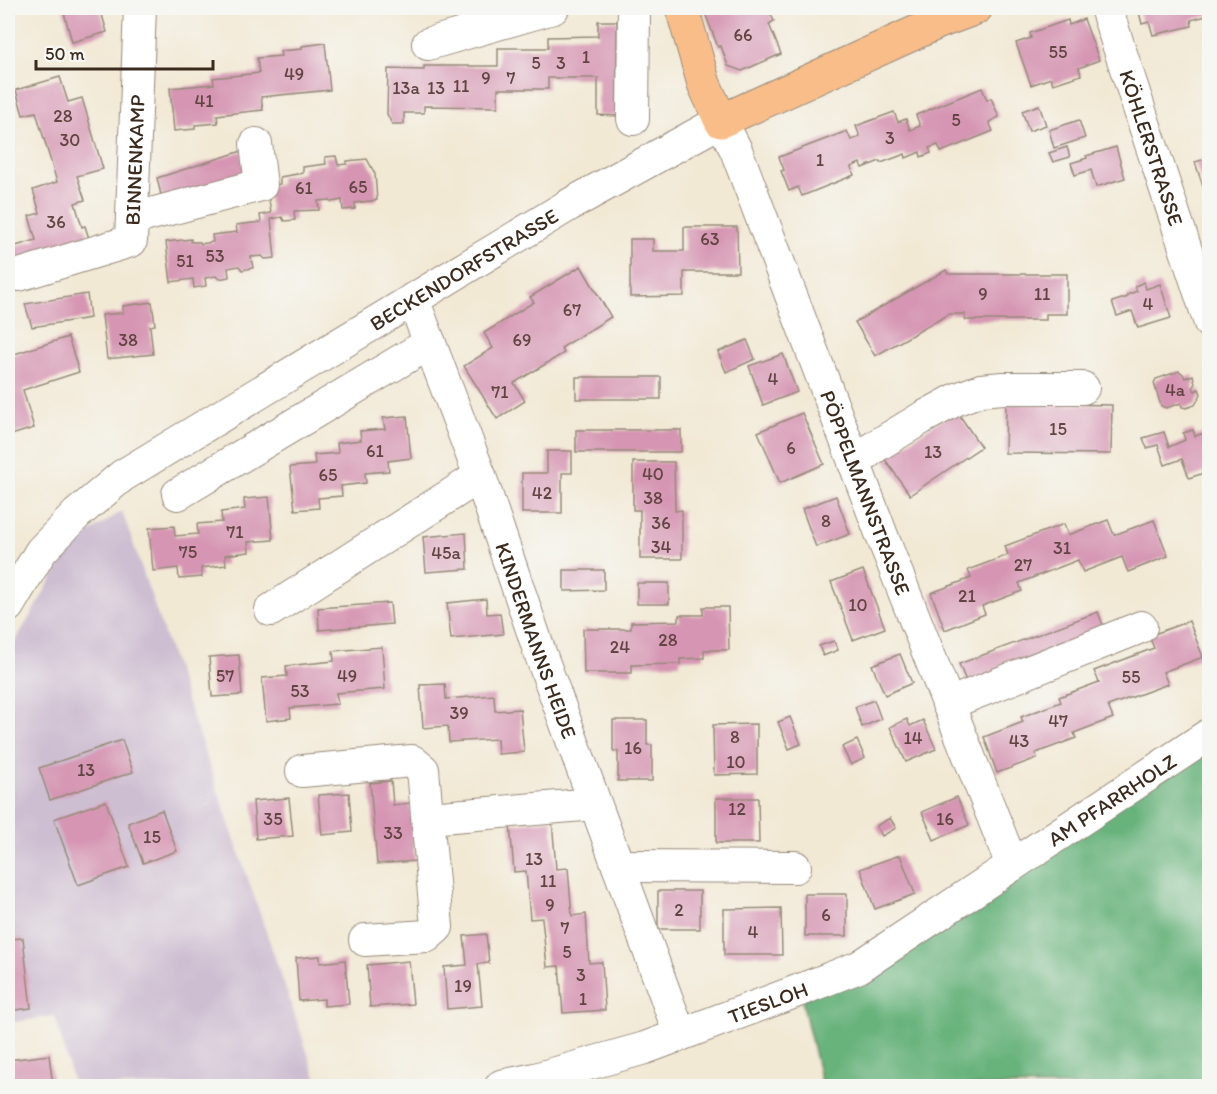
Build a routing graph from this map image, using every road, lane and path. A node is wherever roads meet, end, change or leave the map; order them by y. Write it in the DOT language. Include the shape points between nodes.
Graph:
graph roads {
  1 [pos="140,8"];
  2 [pos="553,8"];
  3 [pos="634,8"];
  4 [pos="682,8"];
  5 [pos="976,8"];
  6 [pos="1106,8"];
  7 [pos="428,44"];
  8 [pos="633,119"];
  9 [pos="721,121"];
  10 [pos="256,144"];
  11 [pos="132,230"];
  12 [pos="19,275"];
  13 [pos="413,299"];
  14 [pos="1209,323"];
  15 [pos="430,343"];
  16 [pos="1083,388"];
  17 [pos="854,463"];
  18 [pos="480,476"];
  19 [pos="178,494"];
  20 [pos="8,606"];
  21 [pos="271,610"];
  22 [pos="1141,627"];
  23 [pos="948,704"];
  24 [pos="1209,734"];
  25 [pos="303,771"];
  26 [pos="596,804"];
  27 [pos="429,818"];
  28 [pos="1012,865"];
  29 [pos="618,866"];
  30 [pos="795,867"];
  31 [pos="365,940"];
  32 [pos="680,1035"];
  33 [pos="501,1086"];
  1 -- 11 [label="street, BINNENKAMP"];
  2 -- 7 [label="street"];
  3 -- 8 [label="street"];
  4 -- 9 [label="main road" via="704,84"];
  5 -- 9 [label="main road, BECKENDORFSTRASSE"];
  6 -- 14 [label="street, KÖHLERSTRASSE"];
  9 -- 13 [label="street, BECKENDORFSTRASSE" via="569,205"];
  9 -- 17 [label="street, PÖPPELMANNSTRASSE" via="736,150"];
  10 -- 11 [label="street" via="261,185"];
  11 -- 12 [label="street"];
  13 -- 15 [label="street, KINDERMANNS HEIDE"];
  13 -- 20 [label="street, BECKENDORFSTRASSE" via="122,476 76,514 41,551"];
  15 -- 18 [label="street, KINDERMANNS HEIDE"];
  15 -- 19 [label="street"];
  16 -- 17 [label="street" via="981,390 922,418"];
  17 -- 23 [label="street, PÖPPELMANNSTRASSE"];
  18 -- 21 [label="street"];
  18 -- 26 [label="street, KINDERMANNS HEIDE"];
  22 -- 23 [label="street"];
  23 -- 28 [label="street, PÖPPELMANNSTRASSE"];
  24 -- 28 [label="street, AM PFARRHOLZ"];
  25 -- 27 [label="street" via="412,761 423,770"];
  26 -- 27 [label="street"];
  26 -- 29 [label="street, KINDERMANNS HEIDE"];
  27 -- 31 [label="street" via="438,927 427,936"];
  28 -- 32 [label="street, TIESLOH" via="859,967"];
  29 -- 30 [label="street"];
  29 -- 32 [label="street, KINDERMANNS HEIDE"];
  32 -- 33 [label="street, TIESLOH" via="535,1080"];
}
